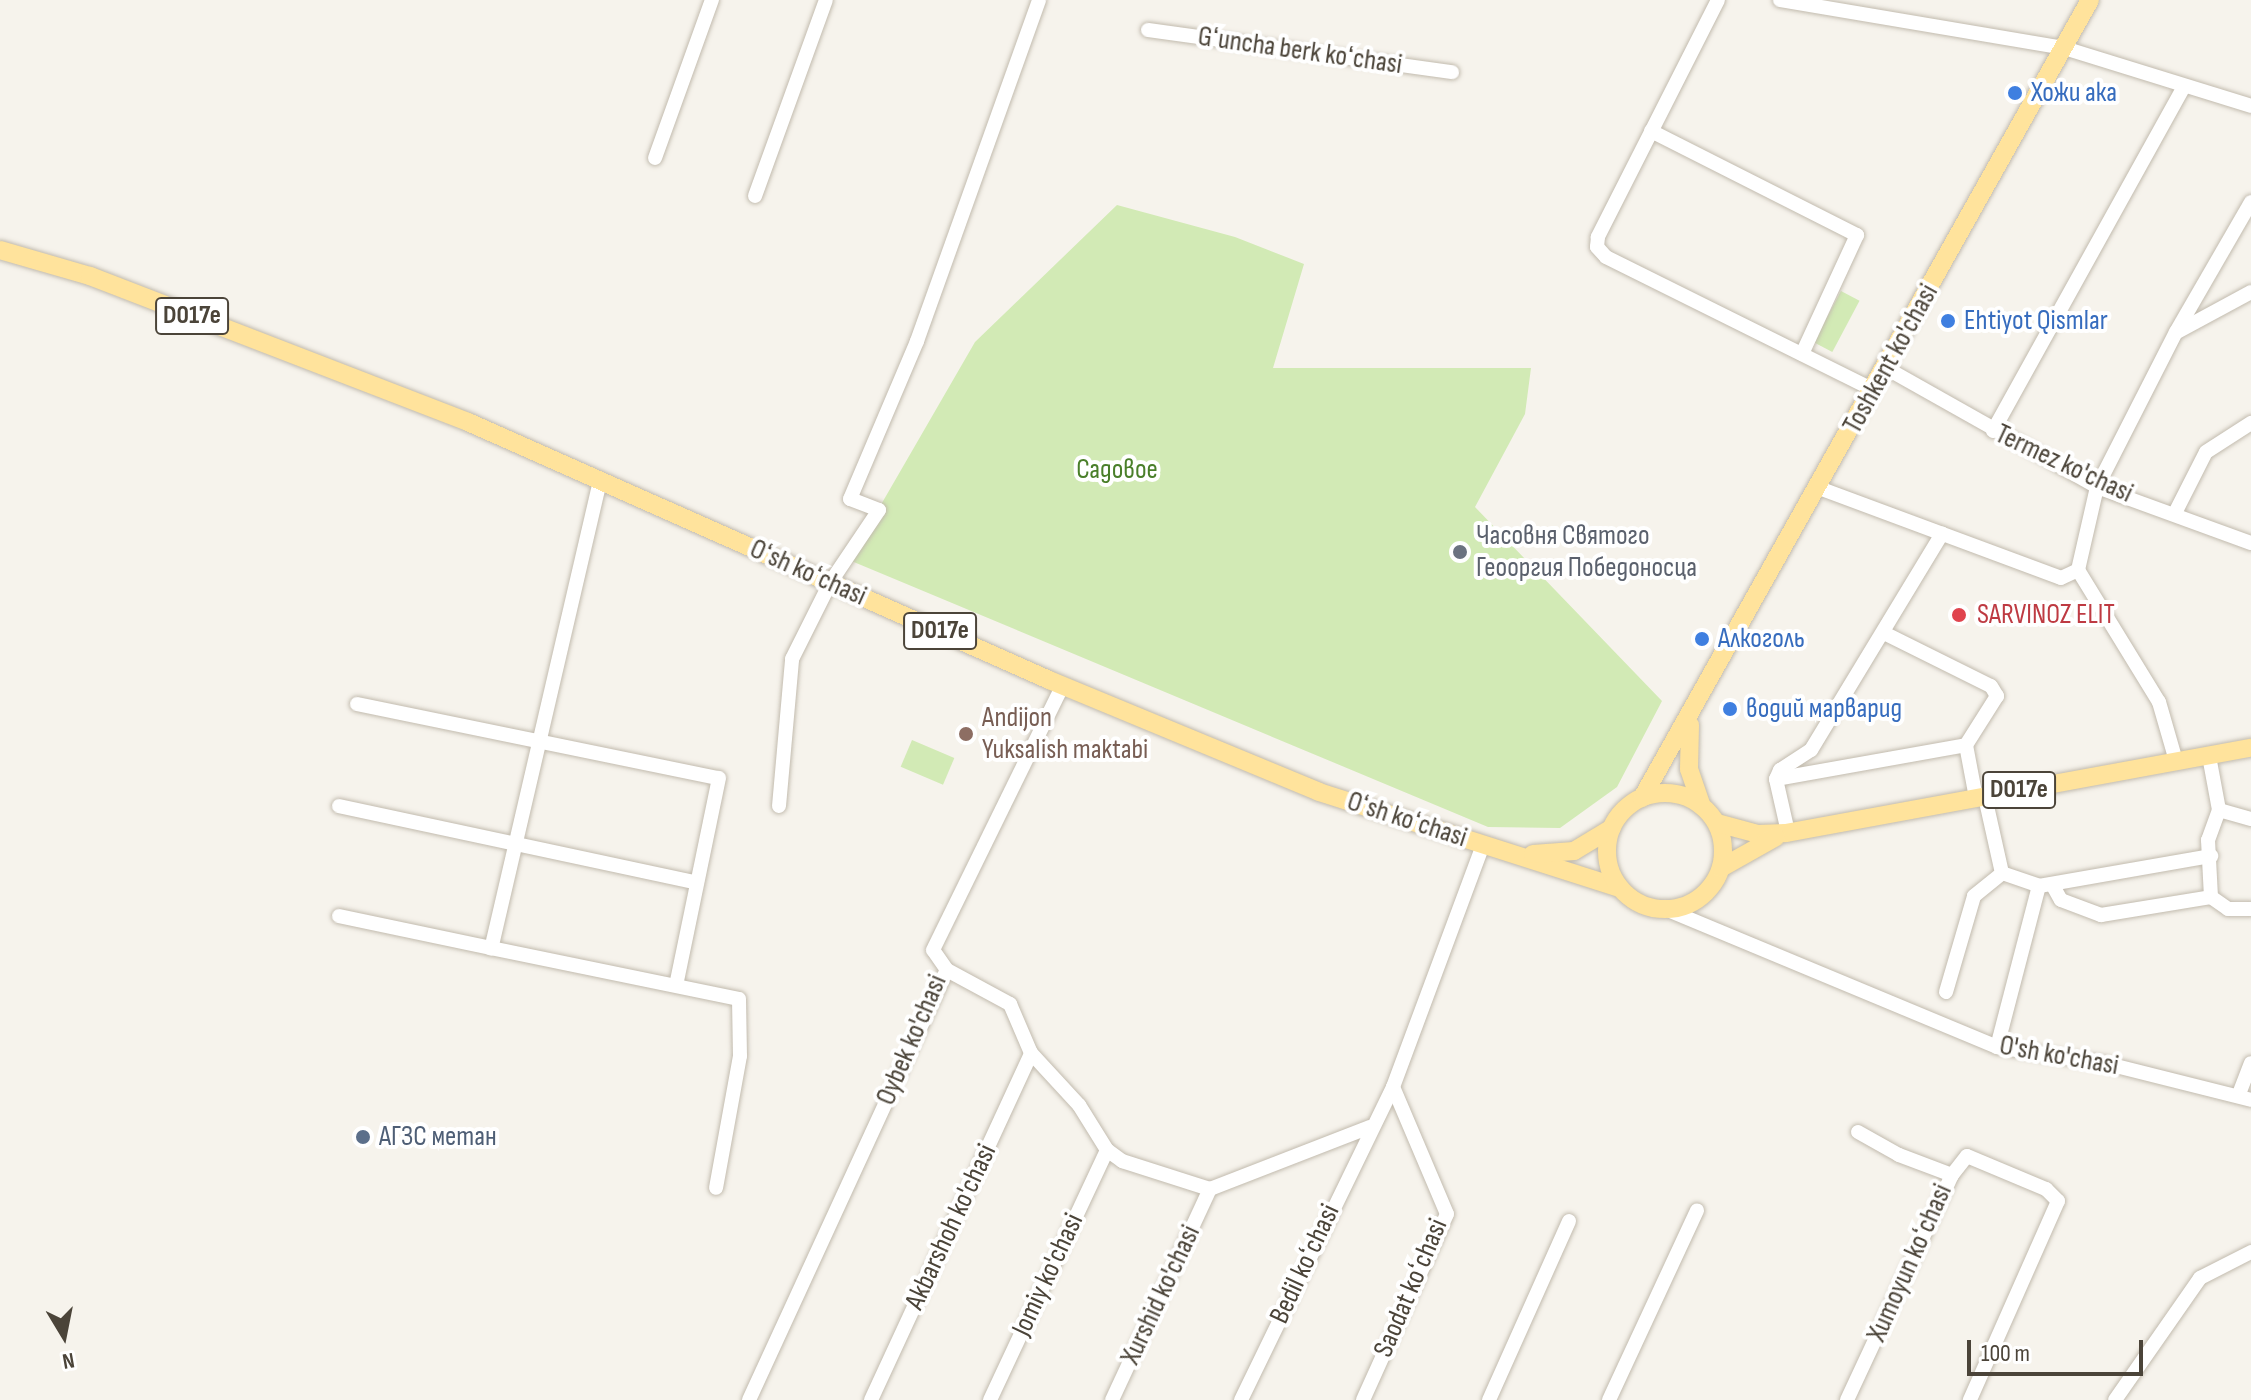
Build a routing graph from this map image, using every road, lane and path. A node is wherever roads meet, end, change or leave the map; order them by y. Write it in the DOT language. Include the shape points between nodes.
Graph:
graph roads {
  1 [pos="712,0"];
  2 [pos="826,0"];
  3 [pos="1039,0"];
  4 [pos="1718,0"];
  5 [pos="1780,0"];
  6 [pos="2090,0"];
  7 [pos="1148,30"];
  8 [pos="2064,48"];
  9 [pos="1452,72"];
  10 [pos="2184,87"];
  11 [pos="2251,106"];
  12 [pos="1651,131"];
  13 [pos="655,158"];
  14 [pos="755,196"];
  15 [pos="2251,202"];
  16 [pos="0,250"];
  17 [pos="2251,292"];
  18 [pos="2176,332"];
  19 [pos="1802,354"];
  20 [pos="1886,368"];
  21 [pos="1874,390"];
  22 [pos="2251,423"];
  23 [pos="1993,431"];
  24 [pos="600,481"];
  25 [pos="2097,487"];
  26 [pos="1819,488"];
  27 [pos="2175,513"];
  28 [pos="1942,534"];
  29 [pos="2251,543"];
  30 [pos="2078,570"];
  31 [pos="830,583"];
  32 [pos="1884,633"];
  33 [pos="1063,685"];
  34 [pos="357,704"];
  35 [pos="1691,718"];
  36 [pos="538,741"];
  37 [pos="1966,745"];
  38 [pos="2251,748"];
  39 [pos="2209,756"];
  40 [pos="2176,761"];
  41 [pos="1776,779"];
  42 [pos="1642,798"];
  43 [pos="1980,798"];
  44 [pos="339,806"];
  45 [pos="779,806"];
  46 [pos="1702,806"];
  47 [pos="2219,810"];
  48 [pos="2251,819"];
  49 [pos="1717,823"];
  50 [pos="1612,828"];
  51 [pos="1787,832"];
  52 [pos="514,845"];
  53 [pos="1483,845"];
  54 [pos="1506,852"];
  55 [pos="2211,856"];
  56 [pos="1721,868"];
  57 [pos="2002,873"];
  58 [pos="697,883"];
  59 [pos="2046,885"];
  60 [pos="1620,888"];
  61 [pos="2211,897"];
  62 [pos="2251,909"];
  63 [pos="1668,910"];
  64 [pos="339,916"];
  65 [pos="491,948"];
  66 [pos="947,970"];
  67 [pos="676,985"];
  68 [pos="1946,992"];
  69 [pos="1997,1047"];
  70 [pos="1031,1053"];
  71 [pos="2251,1063"];
  72 [pos="1393,1087"];
  73 [pos="2245,1097"];
  74 [pos="1370,1127"];
  75 [pos="1858,1132"];
  76 [pos="1107,1150"];
  77 [pos="1952,1175"];
  78 [pos="716,1188"];
  79 [pos="1210,1189"];
  80 [pos="1697,1210"];
  81 [pos="1569,1221"];
  82 [pos="2251,1252"];
  83 [pos="749,1400"];
  84 [pos="871,1400"];
  85 [pos="990,1400"];
  86 [pos="1112,1400"];
  87 [pos="1241,1400"];
  88 [pos="1363,1400"];
  89 [pos="1489,1400"];
  90 [pos="1609,1400"];
  91 [pos="1847,1400"];
  92 [pos="1970,1400"];
  93 [pos="2115,1400"];
  1 -- 13 [label="street"];
  2 -- 14 [label="street"];
  3 -- 31 [label="street" via="917,341 850,499 879,510"];
  4 -- 12 [label="street"];
  5 -- 8 [label="street"];
  6 -- 8 [label="main road, Toshkent ko'chasi"];
  7 -- 9 [label="street, Gʻuncha berk koʻchasi"];
  8 -- 10 [label="street"];
  8 -- 20 [label="main road, Toshkent ko'chasi"];
  10 -- 11 [label="street"];
  10 -- 23 [label="street"];
  12 -- 19 [label="street" via="1598,237 1600,252"];
  12 -- 19 [label="street" via="1857,235"];
  15 -- 18 [label="street"];
  16 -- 24 [label="main road, Oʻsh koʻchasi / D017e" via="90,276 382,389"];
  17 -- 18 [label="street"];
  18 -- 25 [label="street"];
  19 -- 21 [label="street"];
  20 -- 21 [label="main road, Toshkent ko'chasi"];
  20 -- 23 [label="street, Termez ko'chasi"];
  21 -- 26 [label="main road, Toshkent ko'chasi"];
  22 -- 27 [label="street" via="2206,452"];
  23 -- 25 [label="street, Termez ko'chasi"];
  24 -- 31 [label="main road, Oʻsh koʻchasi / D017e"];
  24 -- 36 [label="street"];
  25 -- 27 [label="street, Termez ko'chasi"];
  25 -- 30 [label="street"];
  26 -- 28 [label="street"];
  26 -- 35 [label="main road, Toshkent ko'chasi"];
  27 -- 29 [label="street, Termez ko'chasi"];
  28 -- 30 [label="street" via="2061,578"];
  28 -- 32 [label="street"];
  30 -- 40 [label="street" via="2159,702"];
  31 -- 33 [label="main road, Oʻsh koʻchasi / D017e"];
  31 -- 45 [label="street" via="792,659"];
  32 -- 37 [label="street" via="1991,686 1997,696"];
  32 -- 41 [label="street" via="1811,750 1780,770"];
  33 -- 53 [label="main road, Oʻsh koʻchasi / D017e" via="1319,792"];
  33 -- 66 [label="street, Oybek ko'chasi" via="933,950"];
  34 -- 36 [label="street"];
  35 -- 42 [label="main road, Toshkent ko'chasi"];
  35 -- 46 [label="main road" via="1689,769"];
  36 -- 52 [label="street"];
  36 -- 58 [label="street" via="719,778"];
  37 -- 41 [label="street"];
  37 -- 43 [label="street"];
  38 -- 39 [label="main road, D017e"];
  39 -- 40 [label="main road, D017e"];
  39 -- 47 [label="street"];
  40 -- 43 [label="main road, D017e"];
  41 -- 51 [label="street"];
  42 -- 46 [label="main road" via="1673,794"];
  42 -- 50 [label="main road, D017e"];
  43 -- 51 [label="main road, D017e"];
  43 -- 57 [label="street"];
  44 -- 52 [label="street"];
  46 -- 49 [label="main road"];
  47 -- 48 [label="street"];
  47 -- 55 [label="street" via="2208,840"];
  49 -- 51 [label="main road, D017e" via="1758,834"];
  49 -- 56 [label="main road" via="1724,853"];
  50 -- 54 [label="main road, D017e" via="1574,851"];
  50 -- 60 [label="main road" via="1607,860"];
  51 -- 56 [label="main road, D017e"];
  52 -- 58 [label="street"];
  52 -- 65 [label="street"];
  53 -- 54 [label="main road, Oʻsh koʻchasi / D017e"];
  53 -- 72 [label="street, Bedil koʻchasi"];
  54 -- 60 [label="main road, D017e"];
  55 -- 59 [label="street"];
  55 -- 61 [label="street"];
  56 -- 63 [label="main road, D017e" via="1701,897"];
  57 -- 59 [label="street"];
  57 -- 68 [label="street" via="1974,896"];
  58 -- 67 [label="street"];
  59 -- 61 [label="street" via="2061,900 2101,915"];
  59 -- 69 [label="street"];
  60 -- 63 [label="main road, D017e" via="1633,900"];
  61 -- 62 [label="street" via="2228,909"];
  63 -- 69 [label="street, O'sh ko'chasi"];
  64 -- 65 [label="street"];
  65 -- 67 [label="street"];
  66 -- 70 [label="street" via="1010,1004"];
  66 -- 83 [label="street, Oybek ko'chasi"];
  67 -- 78 [label="street" via="736,996 740,1004 740,1056"];
  69 -- 73 [label="street, O'sh ko'chasi" via="2108,1064"];
  70 -- 76 [label="street" via="1079,1105"];
  70 -- 84 [label="street, Akbarshoh ko'chasi"];
  71 -- 73 [label="street"];
  72 -- 74 [label="street, Bedil koʻchasi"];
  72 -- 88 [label="street, Saodat koʻchasi" via="1447,1214"];
  74 -- 79 [label="street"];
  74 -- 87 [label="street, Bedil koʻchasi"];
  75 -- 77 [label="street, Xumoyun koʻchasi"];
  76 -- 79 [label="street" via="1122,1161"];
  76 -- 85 [label="street, Jomiy ko'chasi"];
  77 -- 91 [label="street, Xumoyun koʻchasi"];
  77 -- 92 [label="street" via="1967,1156 2046,1189 2058,1201"];
  79 -- 86 [label="street, Xurshid ko'chasi"];
  80 -- 90 [label="street"];
  81 -- 89 [label="street"];
  82 -- 93 [label="street" via="2200,1278"];
}
